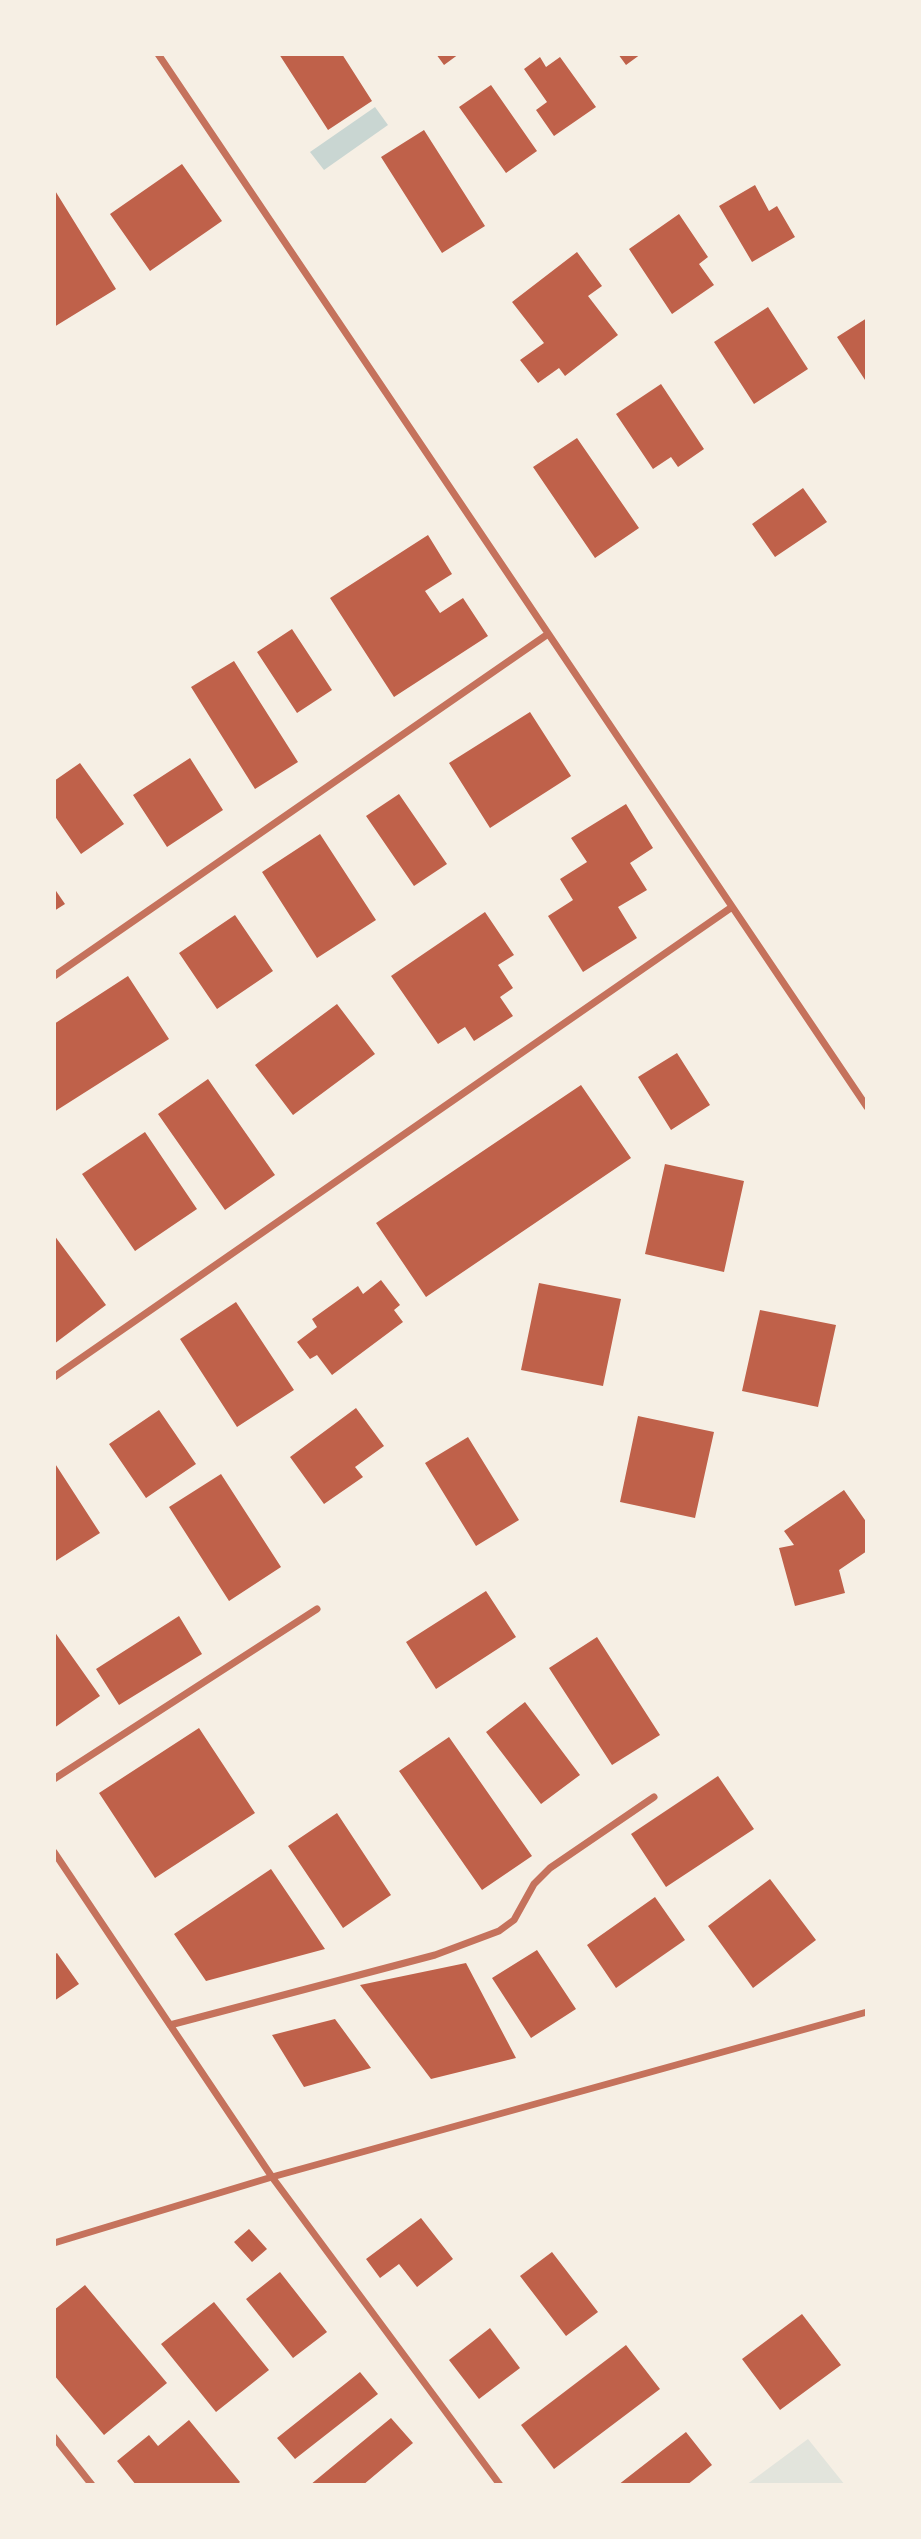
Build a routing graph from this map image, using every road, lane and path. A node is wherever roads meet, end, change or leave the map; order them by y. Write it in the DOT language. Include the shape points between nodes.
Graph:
graph roads {
  1 [pos="158,54"];
  2 [pos="548,634"];
  3 [pos="732,907"];
  4 [pos="54,976"];
  5 [pos="867,1107"];
  6 [pos="54,1377"];
  7 [pos="317,1609"];
  8 [pos="54,1779"];
  9 [pos="654,1797"];
  10 [pos="54,1852"];
  11 [pos="867,2012"];
  12 [pos="170,2025"];
  13 [pos="272,2177"];
  14 [pos="54,2243"];
  15 [pos="54,2437"];
  16 [pos="92,2485"];
  17 [pos="500,2485"];
  1 -- 2 [label="street"];
  2 -- 3 [label="street"];
  2 -- 4 [label="street"];
  3 -- 5 [label="street"];
  3 -- 6 [label="street"];
  7 -- 8 [label="street"];
  9 -- 12 [label="street" via="550,1868 534,1884 514,1920 489,1936 435,1955"];
  10 -- 12 [label="street"];
  11 -- 13 [label="street"];
  12 -- 13 [label="street"];
  13 -- 14 [label="street"];
  13 -- 17 [label="street"];
  15 -- 16 [label="street"];
}
